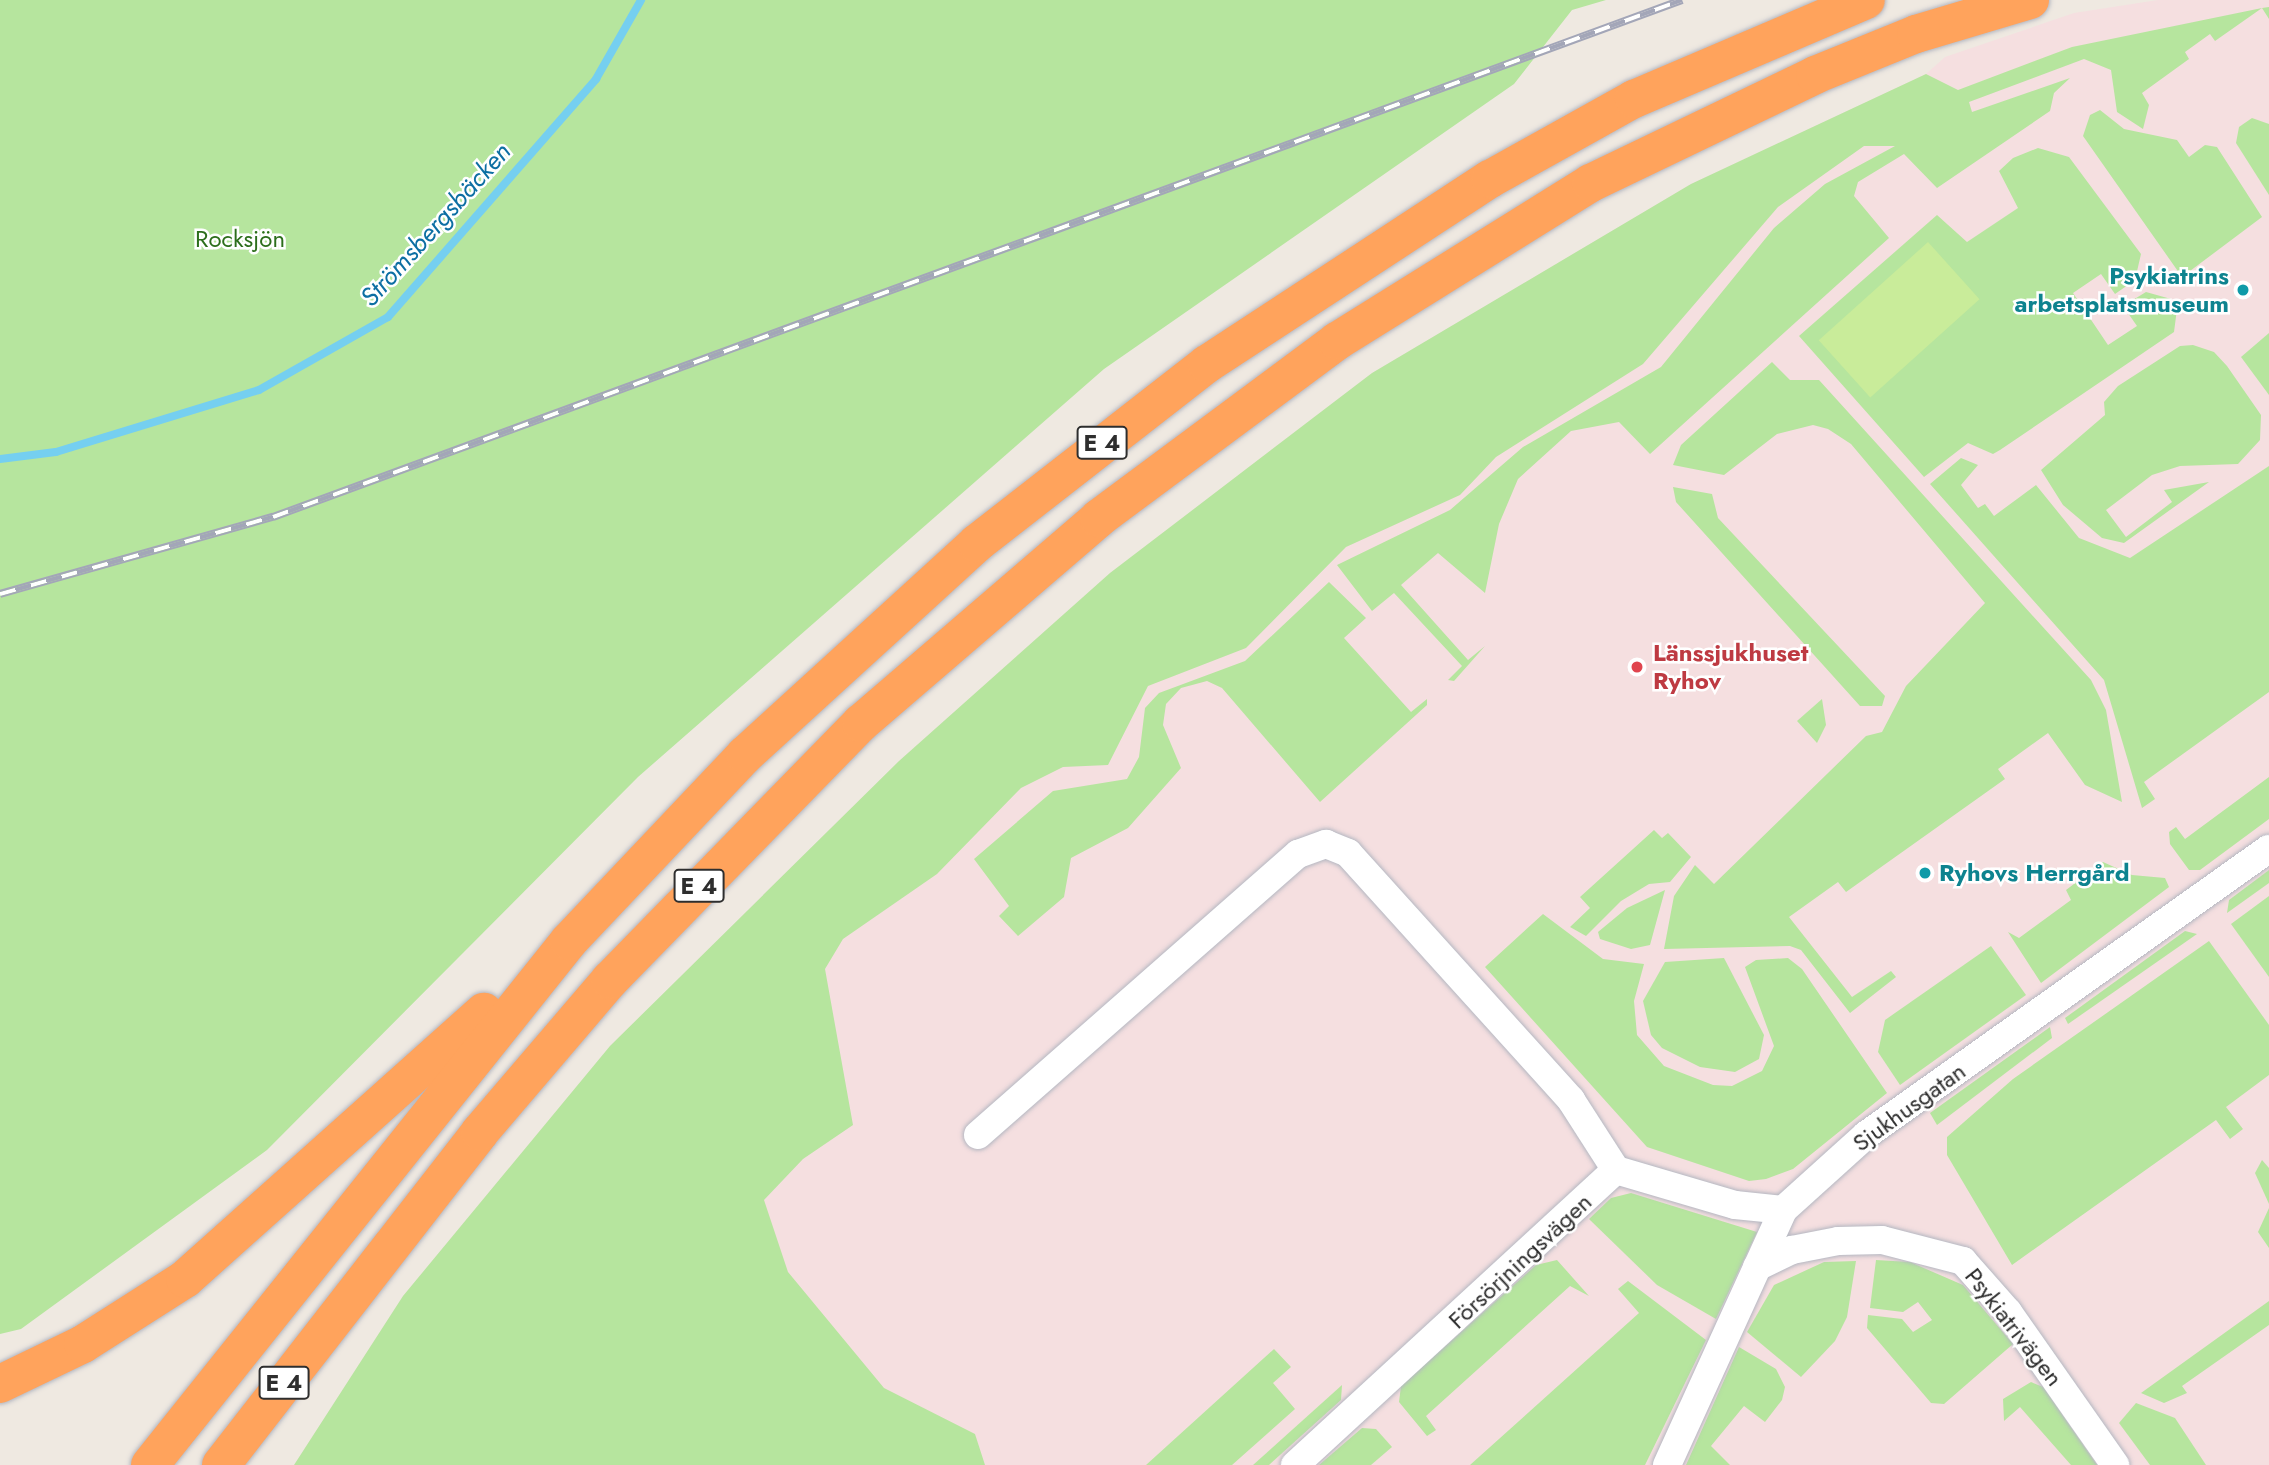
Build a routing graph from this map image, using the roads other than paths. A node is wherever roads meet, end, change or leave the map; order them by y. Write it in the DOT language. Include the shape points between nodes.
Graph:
graph roads {
  1 [pos="1866,0"];
  2 [pos="2030,0"];
  3 [pos="2269,849"];
  4 [pos="569,941"];
  5 [pos="978,1135"];
  6 [pos="1616,1170"];
  7 [pos="1783,1210"];
  8 [pos="1757,1268"];
  9 [pos="348,1300"];
  10 [pos="0,1384"];
  11 [pos="150,1465"];
  12 [pos="221,1465"];
  13 [pos="247,1465"];
  14 [pos="1295,1465"];
  15 [pos="1667,1465"];
  16 [pos="2115,1465"];
  1 -- 4 [label="highway, E 4" via="1722,59 1566,136 1393,240 1207,364 892,617 708,793"];
  2 -- 9 [label="highway, E 4" via="1916,34 1747,104 1591,183 1337,341 1163,467 944,647 777,804 610,980"];
  3 -- 7 [label="street, Sjukhusgatan" via="1866,1135"];
  4 -- 10 [label="highway" via="196,1270 83,1344"];
  4 -- 11 [label="highway, E 4"];
  5 -- 6 [label="street" via="1298,854 1326,844 1348,853 1553,1080"];
  6 -- 7 [label="street" via="1735,1205"];
  6 -- 14 [label="street, Försörjningsvägen"];
  7 -- 8 [label="street, Sjukhusgatan"];
  8 -- 15 [label="street, Sjukhusgatan"];
  8 -- 16 [label="street, Psykiatrivägen" via="1792,1250 1838,1241 1882,1240 1963,1261 2008,1312"];
  9 -- 12 [label="highway, E 4"];
  9 -- 13 [label="highway"];
}
